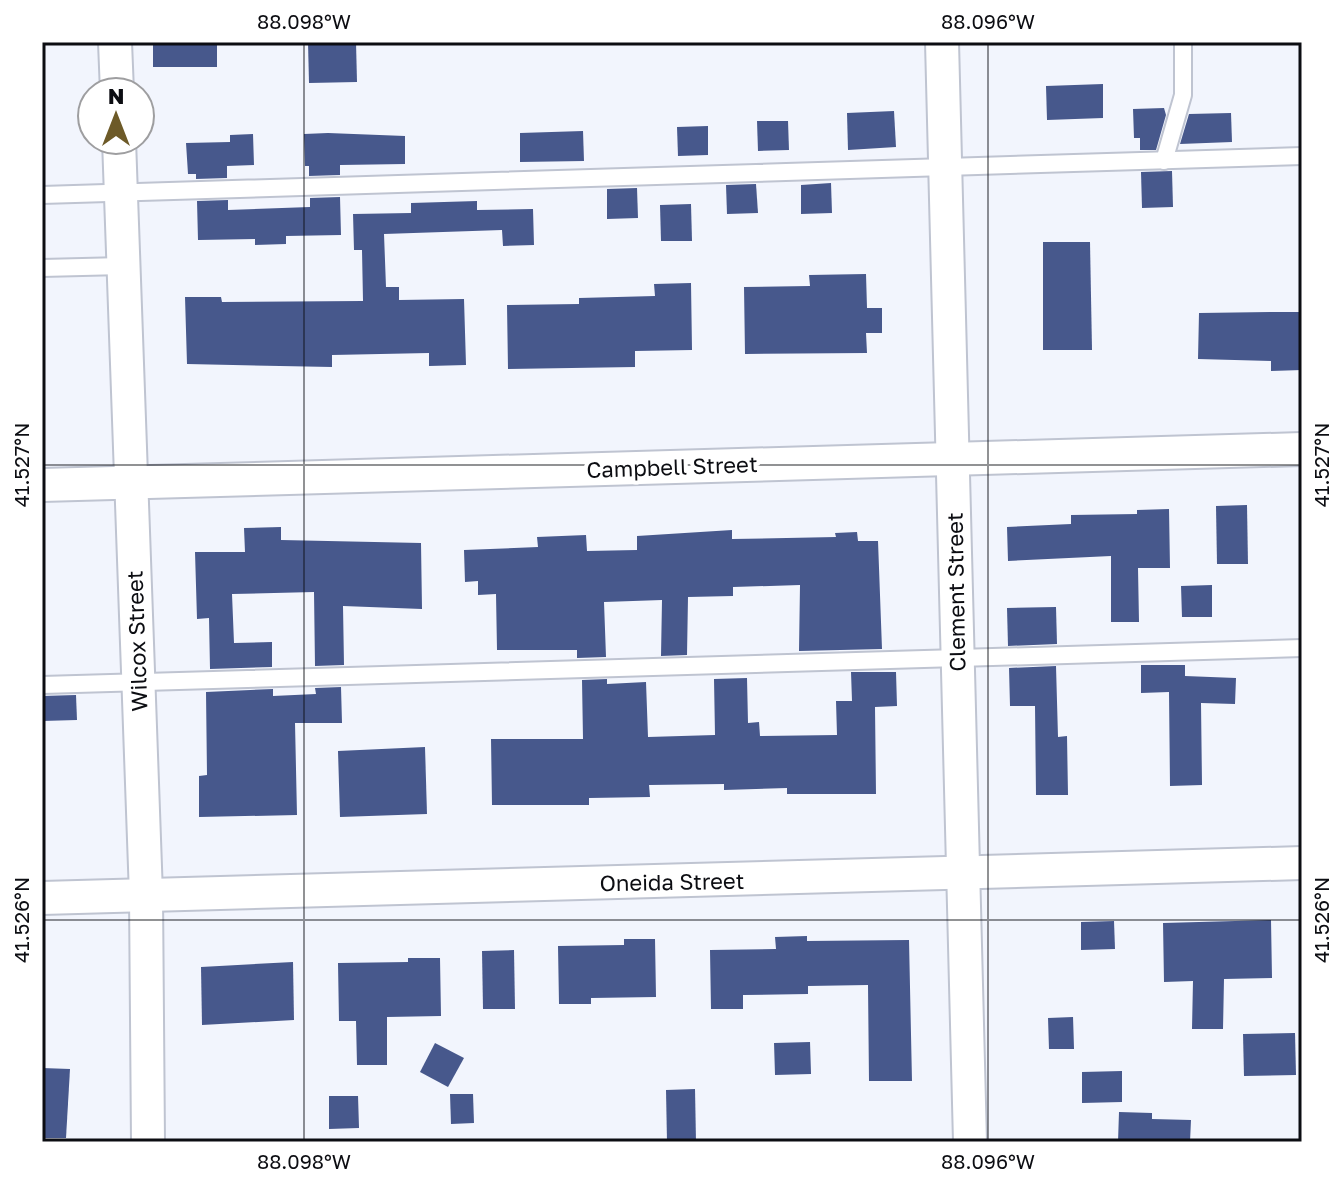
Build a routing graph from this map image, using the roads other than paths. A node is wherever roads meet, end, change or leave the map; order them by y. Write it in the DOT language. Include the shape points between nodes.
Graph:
graph roads {
  1 [pos="115,42"];
  2 [pos="942,42"];
  3 [pos="1183,42"];
  4 [pos="116,76"];
  5 [pos="120,156"];
  6 [pos="1302,156"];
  7 [pos="1164,161"];
  8 [pos="945,168"];
  9 [pos="121,193"];
  10 [pos="42,195"];
  11 [pos="123,266"];
  12 [pos="42,268"];
  13 [pos="1302,449"];
  14 [pos="953,459"];
  15 [pos="131,483"];
  16 [pos="42,485"];
  17 [pos="1302,648"];
  18 [pos="958,657"];
  19 [pos="138,682"];
  20 [pos="42,685"];
  21 [pos="1302,863"];
  22 [pos="963,874"];
  23 [pos="146,895"];
  24 [pos="42,898"];
  25 [pos="148,1142"];
  26 [pos="970,1142"];
  1 -- 4 [label="street"];
  2 -- 8 [label="street, Clement Street"];
  3 -- 7 [label="lane" via="1183,95"];
  5 -- 9 [label="street, Wilcox Street"];
  6 -- 7 [label="lane"];
  7 -- 8 [label="lane"];
  8 -- 9 [label="lane"];
  8 -- 14 [label="street, Clement Street"];
  9 -- 10 [label="lane"];
  9 -- 11 [label="street, Wilcox Street"];
  11 -- 12 [label="lane"];
  11 -- 15 [label="street, Wilcox Street"];
  13 -- 14 [label="street, Campbell Street"];
  14 -- 15 [label="street, Campbell Street"];
  14 -- 18 [label="street, Clement Street"];
  15 -- 16 [label="street, Campbell Street"];
  15 -- 19 [label="street, Wilcox Street"];
  17 -- 18 [label="lane"];
  18 -- 19 [label="lane"];
  18 -- 22 [label="street, Clement Street"];
  19 -- 20 [label="lane"];
  19 -- 23 [label="street, Wilcox Street"];
  21 -- 22 [label="street, Oneida Street"];
  22 -- 23 [label="street, Oneida Street"];
  22 -- 26 [label="street, Clement Street"];
  23 -- 24 [label="street, Oneida Street"];
  23 -- 25 [label="street, Wilcox Street"];
}
